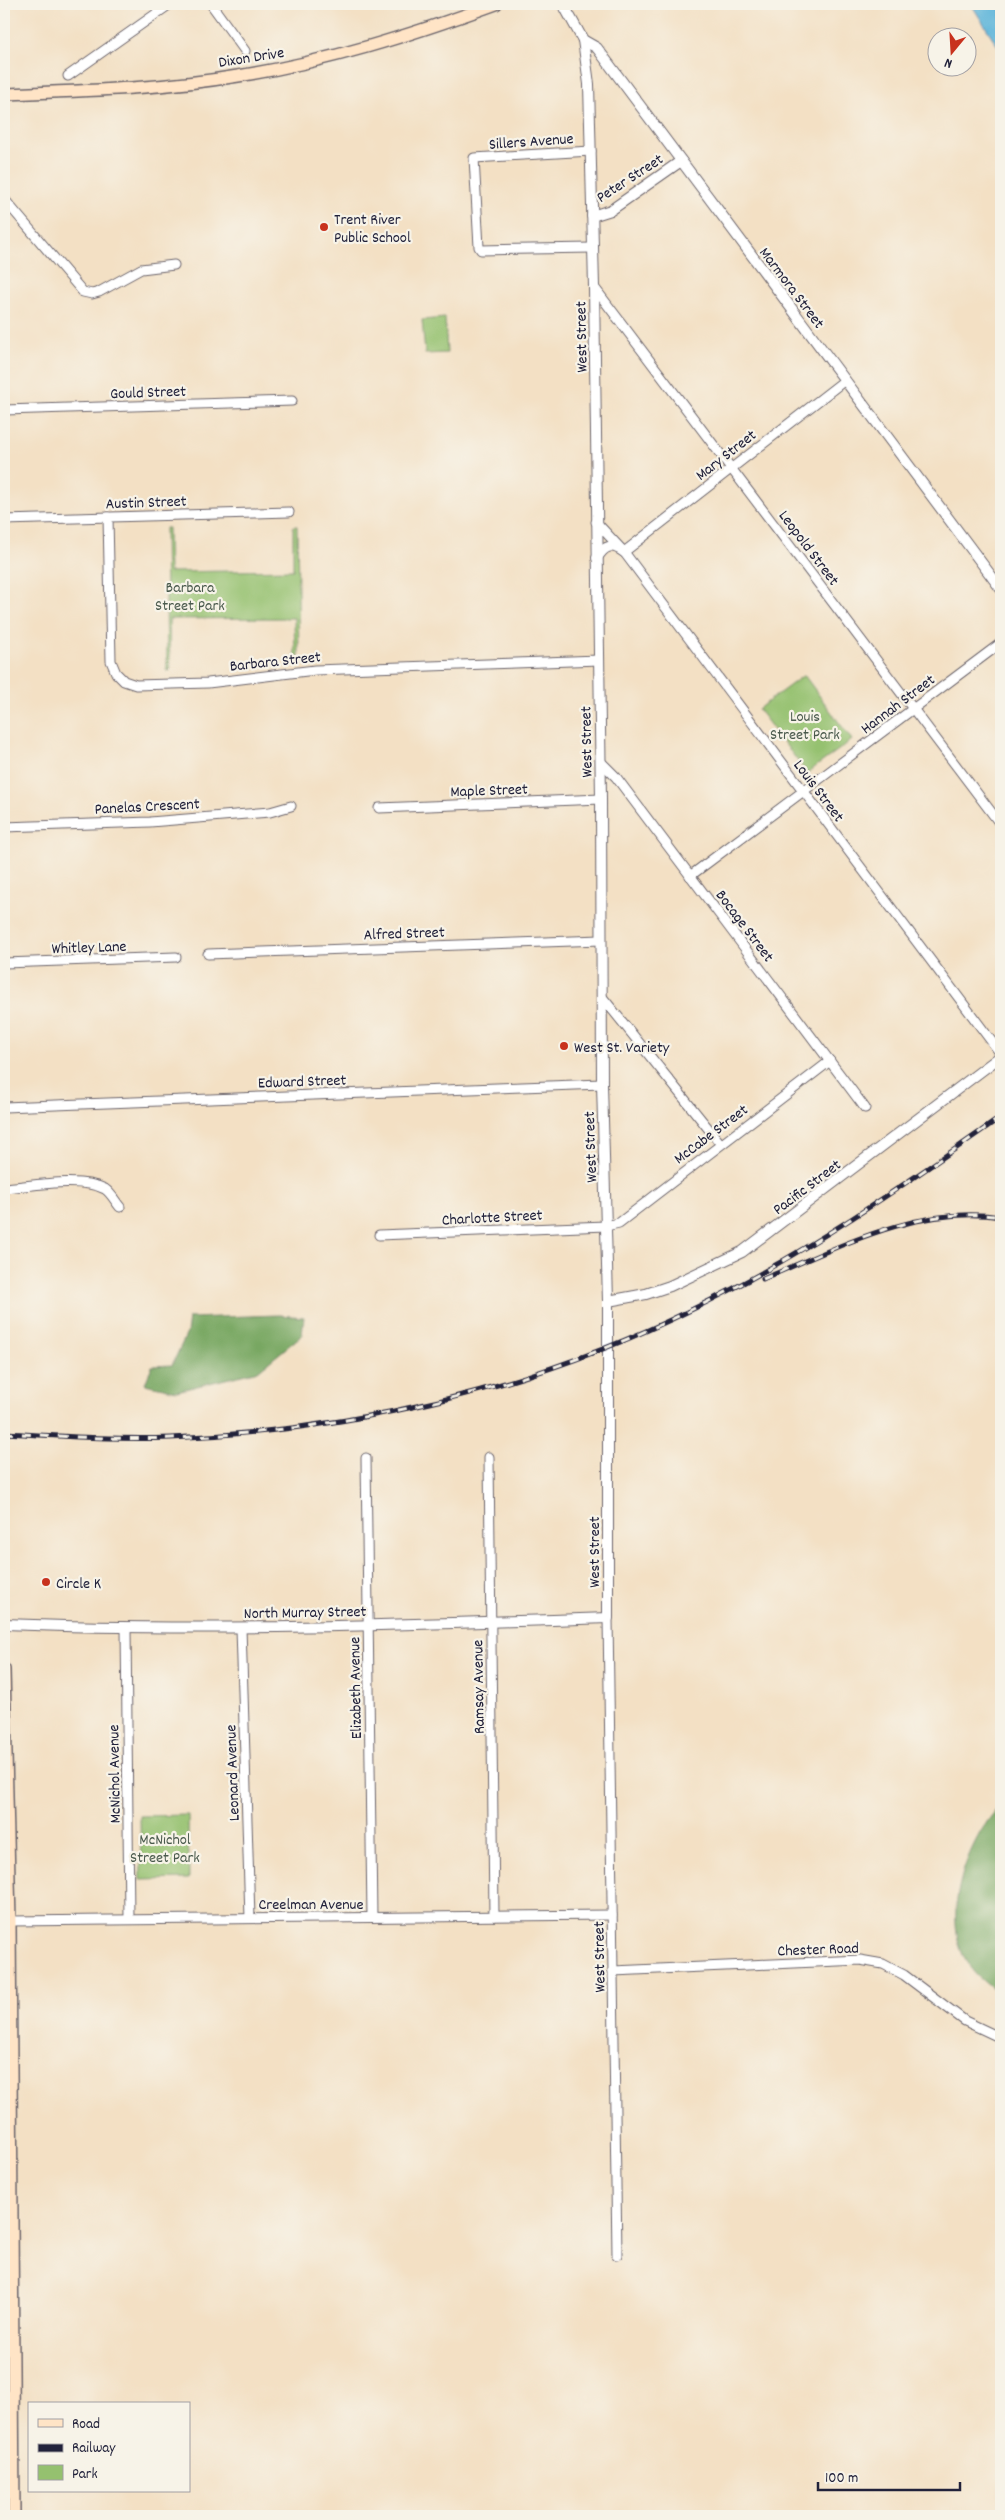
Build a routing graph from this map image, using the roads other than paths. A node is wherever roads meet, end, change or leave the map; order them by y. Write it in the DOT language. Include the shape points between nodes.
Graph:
graph roads {
  1 [pos="170,4"];
  2 [pos="210,4"];
  3 [pos="496,4"];
  4 [pos="563,4"];
  5 [pos="582,40"];
  6 [pos="244,51"];
  7 [pos="68,76"];
  8 [pos="4,94"];
  9 [pos="591,151"];
  10 [pos="681,161"];
  11 [pos="4,199"];
  12 [pos="592,216"];
  13 [pos="592,248"];
  14 [pos="174,265"];
  15 [pos="594,287"];
  16 [pos="845,380"];
  17 [pos="292,401"];
  18 [pos="4,410"];
  19 [pos="731,469"];
  20 [pos="289,512"];
  21 [pos="108,517"];
  22 [pos="4,520"];
  23 [pos="596,522"];
  24 [pos="624,552"];
  25 [pos="597,558"];
  26 [pos="1001,589"];
  27 [pos="1001,643"];
  28 [pos="599,660"];
  29 [pos="913,709"];
  30 [pos="601,762"];
  31 [pos="803,792"];
  32 [pos="601,799"];
  33 [pos="291,806"];
  34 [pos="379,808"];
  35 [pos="1001,825"];
  36 [pos="4,827"];
  37 [pos="690,876"];
  38 [pos="601,940"];
  39 [pos="208,954"];
  40 [pos="176,957"];
  41 [pos="4,963"];
  42 [pos="603,998"];
  43 [pos="1001,1055"];
  44 [pos="830,1061"];
  45 [pos="602,1084"];
  46 [pos="4,1107"];
  47 [pos="865,1108"];
  48 [pos="720,1143"];
  49 [pos="4,1188"];
  50 [pos="120,1206"];
  51 [pos="606,1226"];
  52 [pos="379,1235"];
  53 [pos="608,1302"];
  54 [pos="489,1457"];
  55 [pos="366,1458"];
  56 [pos="608,1618"];
  57 [pos="491,1622"];
  58 [pos="4,1624"];
  59 [pos="368,1625"];
  60 [pos="126,1628"];
  61 [pos="241,1628"];
  62 [pos="4,1669"];
  63 [pos="612,1915"];
  64 [pos="494,1916"];
  65 [pos="372,1917"];
  66 [pos="250,1918"];
  67 [pos="129,1920"];
  68 [pos="10,1921"];
  69 [pos="613,1971"];
  70 [pos="1001,2038"];
  71 [pos="617,2255"];
  72 [pos="14,2516"];
  1 -- 7 [label="street"];
  2 -- 6 [label="street"];
  3 -- 8 [label="main road, Dixon Drive" via="375,45 255,73 151,85"];
  4 -- 5 [label="street, Marmora Street"];
  5 -- 9 [label="street, West Street" via="589,84"];
  5 -- 10 [label="street, Marmora Street" via="596,48"];
  9 -- 12 [label="street, West Street"];
  9 -- 13 [label="street, Sillers Avenue" via="474,158 479,247 485,251"];
  10 -- 12 [label="street, Peter Street" via="611,210"];
  10 -- 16 [label="street, Marmora Street"];
  11 -- 14 [label="street" via="84,292 99,292 141,269"];
  12 -- 13 [label="street, West Street"];
  13 -- 15 [label="street, West Street"];
  15 -- 19 [label="street, Leopold Street"];
  15 -- 23 [label="street, West Street"];
  16 -- 19 [label="street, Mary Street"];
  16 -- 26 [label="street, Marmora Street"];
  17 -- 18 [label="street, Gould Street"];
  19 -- 24 [label="street, Mary Street"];
  19 -- 29 [label="street, Leopold Street"];
  20 -- 21 [label="street, Austin Street"];
  21 -- 22 [label="street, Austin Street"];
  21 -- 28 [label="street, Barbara Street" via="111,662 124,681 136,684 208,683 315,670"];
  23 -- 24 [label="street, Louis Street"];
  23 -- 25 [label="street, West Street"];
  24 -- 25 [label="street" via="616,546 609,546 602,549"];
  24 -- 31 [label="street, Louis Street"];
  25 -- 28 [label="street, West Street"];
  27 -- 29 [label="street, Hannah Street"];
  28 -- 30 [label="street, West Street"];
  29 -- 31 [label="street, Hannah Street"];
  29 -- 35 [label="street, Leopold Street"];
  30 -- 32 [label="street, West Street"];
  30 -- 37 [label="street, Bocage Street" via="616,777"];
  31 -- 37 [label="street, Hannah Street"];
  31 -- 43 [label="street, Louis Street"];
  32 -- 34 [label="street, Maple Street"];
  32 -- 38 [label="street, West Street"];
  33 -- 36 [label="street, Panelas Crescent" via="270,812 150,822"];
  37 -- 44 [label="street, Bocage Street"];
  38 -- 39 [label="street, Alfred Street"];
  38 -- 42 [label="street, West Street"];
  40 -- 41 [label="street, Whitley Lane"];
  42 -- 45 [label="street, West Street"];
  42 -- 48 [label="street"];
  43 -- 53 [label="street, Pacific Street" via="742,1252 670,1286"];
  44 -- 47 [label="street, Bocage Street"];
  44 -- 48 [label="street, McCabe Street"];
  45 -- 46 [label="street, Edward Street"];
  45 -- 51 [label="street, West Street"];
  48 -- 51 [label="street, McCabe Street" via="619,1223"];
  49 -- 50 [label="street" via="76,1183 97,1186 111,1194"];
  51 -- 52 [label="street, Charlotte Street"];
  51 -- 53 [label="street, West Street"];
  53 -- 56 [label="street, West Street"];
  54 -- 57 [label="street, Ramsay Avenue"];
  55 -- 59 [label="street, Elizabeth Avenue"];
  56 -- 57 [label="street, North Murray Street"];
  56 -- 63 [label="street, West Street"];
  57 -- 59 [label="street, North Murray Street"];
  57 -- 64 [label="street, Ramsay Avenue"];
  58 -- 60 [label="street, North Murray Street"];
  59 -- 61 [label="street, North Murray Street"];
  59 -- 65 [label="street, Elizabeth Avenue"];
  60 -- 61 [label="street, North Murray Street"];
  60 -- 67 [label="street, McNichol Avenue"];
  61 -- 66 [label="street, Leonard Avenue"];
  62 -- 68 [label="main road"];
  63 -- 64 [label="street, Creelman Avenue"];
  63 -- 69 [label="street, West Street"];
  64 -- 65 [label="street, Creelman Avenue"];
  65 -- 66 [label="street, Creelman Avenue"];
  66 -- 67 [label="street, Creelman Avenue"];
  67 -- 68 [label="street, Creelman Avenue"];
  68 -- 72 [label="main road"];
  69 -- 70 [label="street, Chester Road" via="860,1960 883,1964 904,1975 965,2021"];
  69 -- 71 [label="street, West Street"];
}
